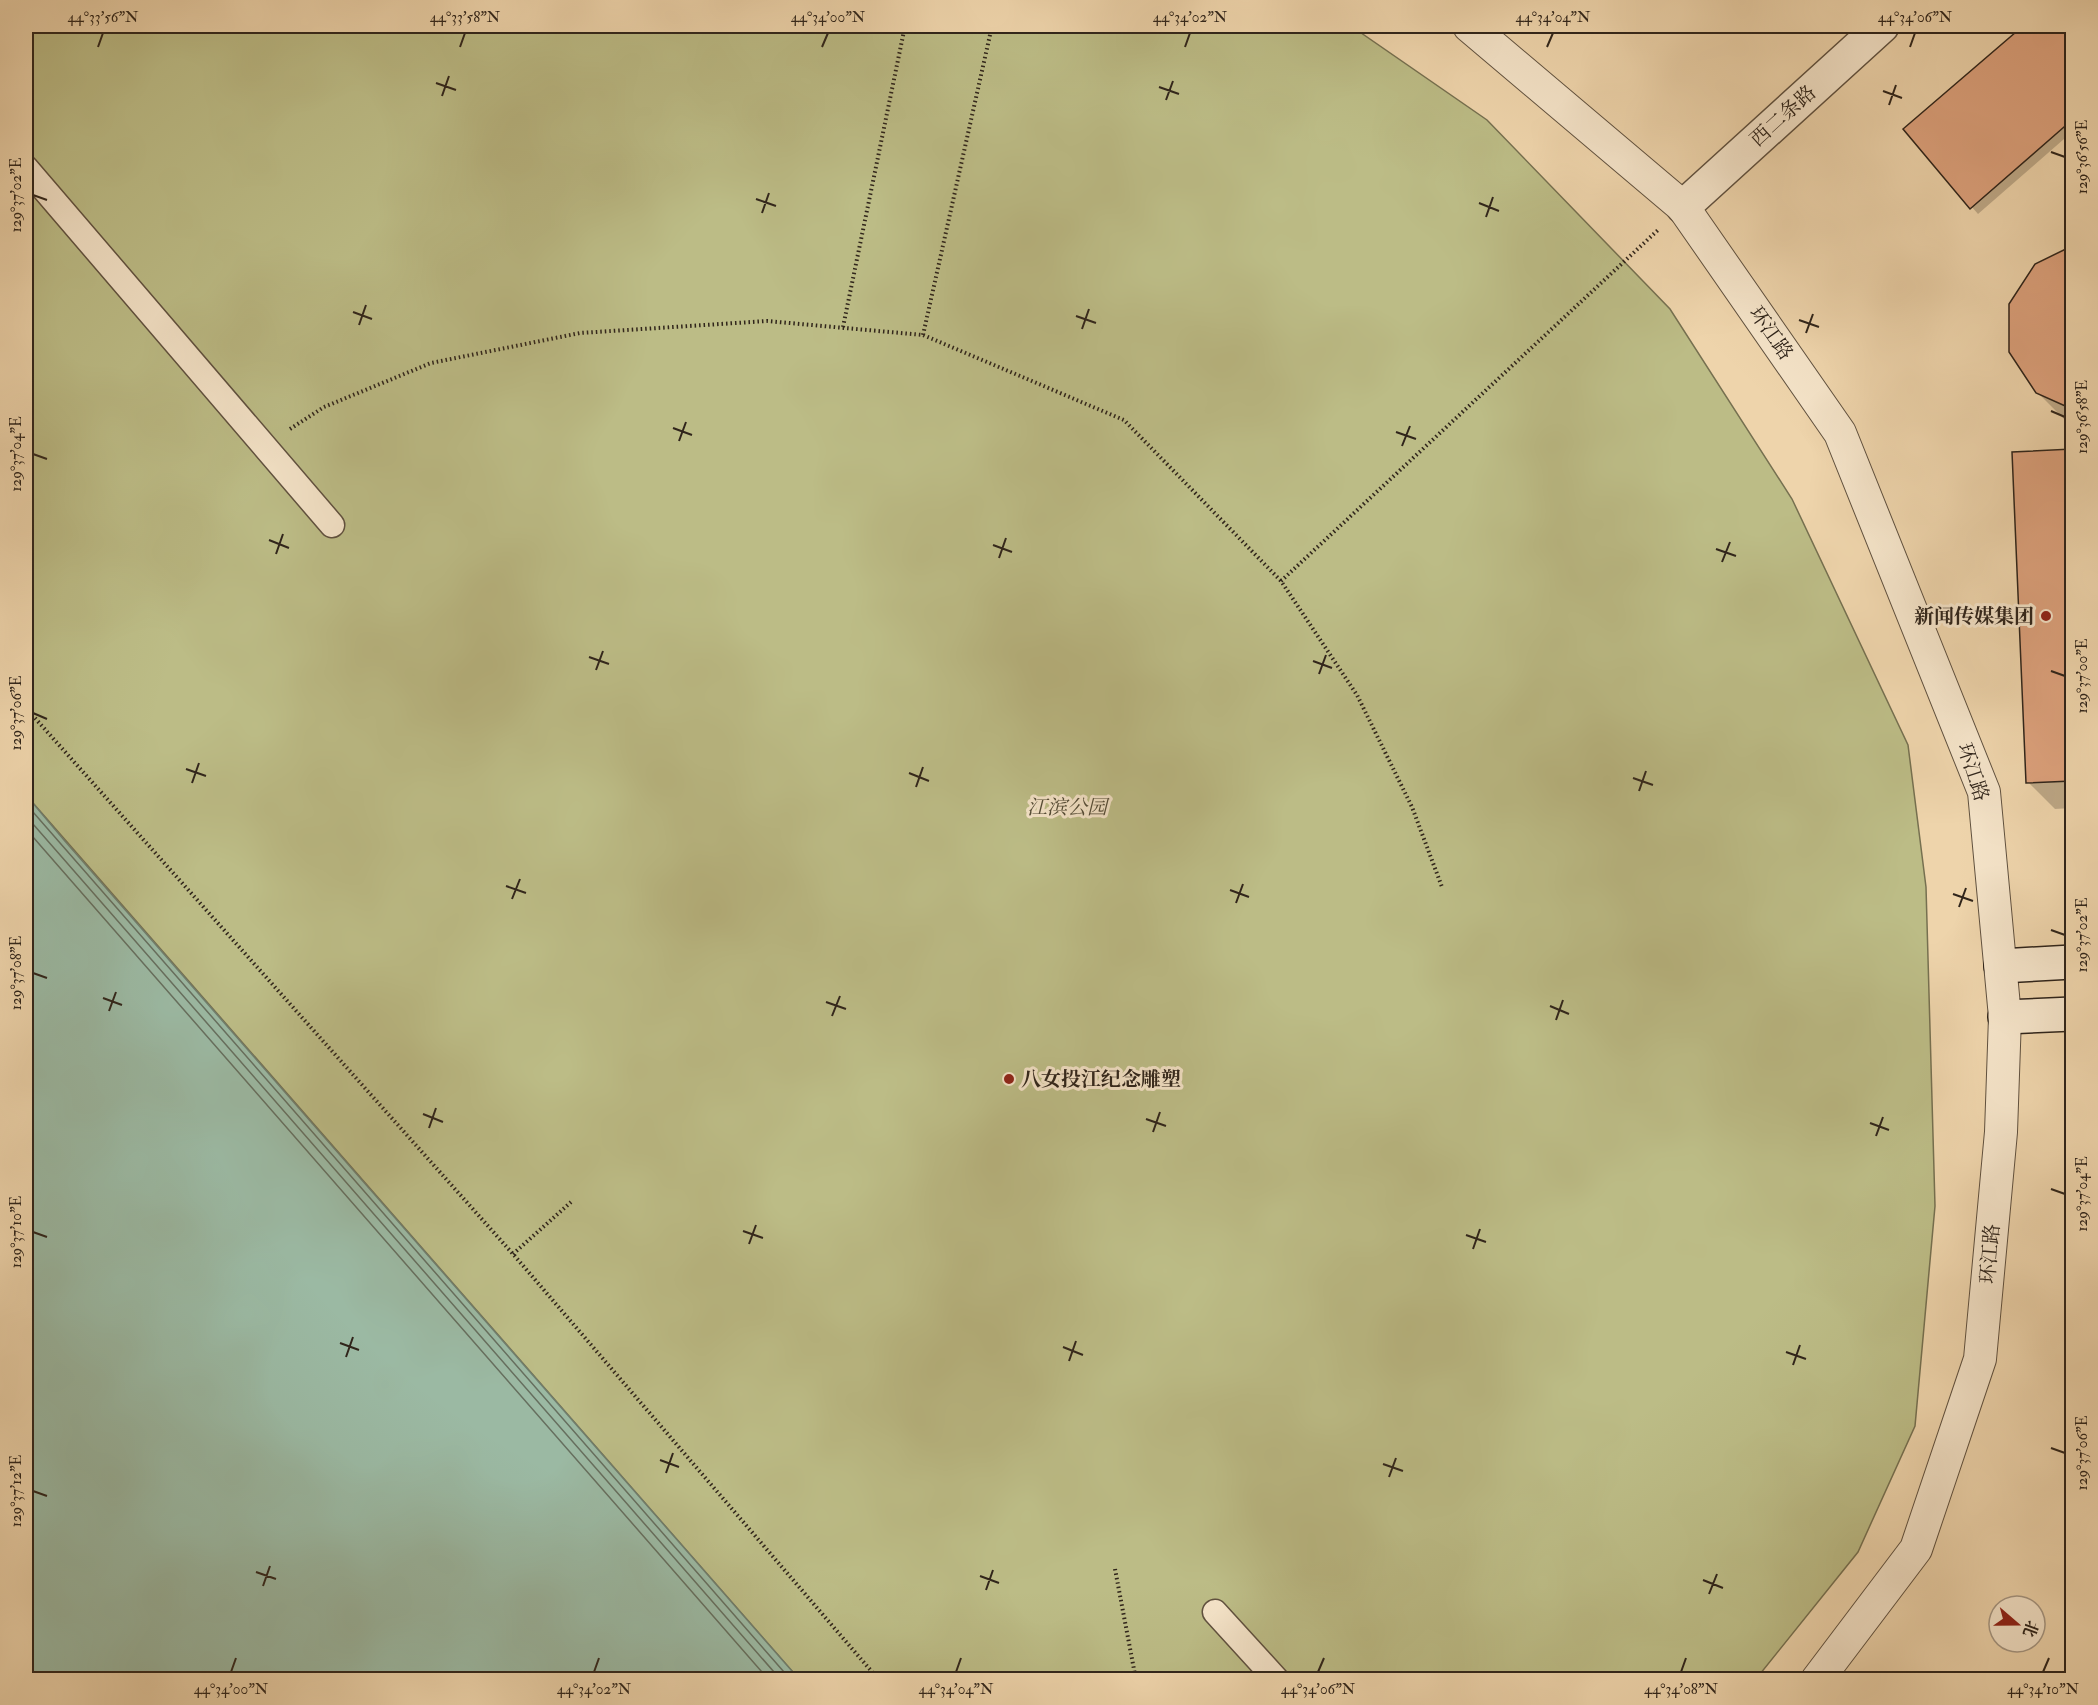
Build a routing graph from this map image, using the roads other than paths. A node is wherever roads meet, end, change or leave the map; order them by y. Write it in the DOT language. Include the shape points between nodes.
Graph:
graph roads {
  1 [pos="1469,26"];
  2 [pos="1882,26"];
  3 [pos="26,168"];
  4 [pos="1683,207"];
  5 [pos="332,525"];
  6 [pos="2073,962"];
  7 [pos="2001,966"];
  8 [pos="2073,1014"];
  9 [pos="2005,1017"];
  10 [pos="1215,1612"];
  11 [pos="1277,1680"];
  12 [pos="1817,1680"];
  1 -- 4 [label="street, 环江路"];
  2 -- 4 [label="street, 西二条路"];
  3 -- 5 [label="street"];
  4 -- 7 [label="street, 环江路" via="1840,433 1984,792"];
  6 -- 7 [label="street"];
  7 -- 9 [label="street, 环江路"];
  8 -- 9 [label="street"];
  9 -- 12 [label="street, 环江路" via="2001,1132 1980,1359 1916,1549"];
  10 -- 11 [label="street"];
}
